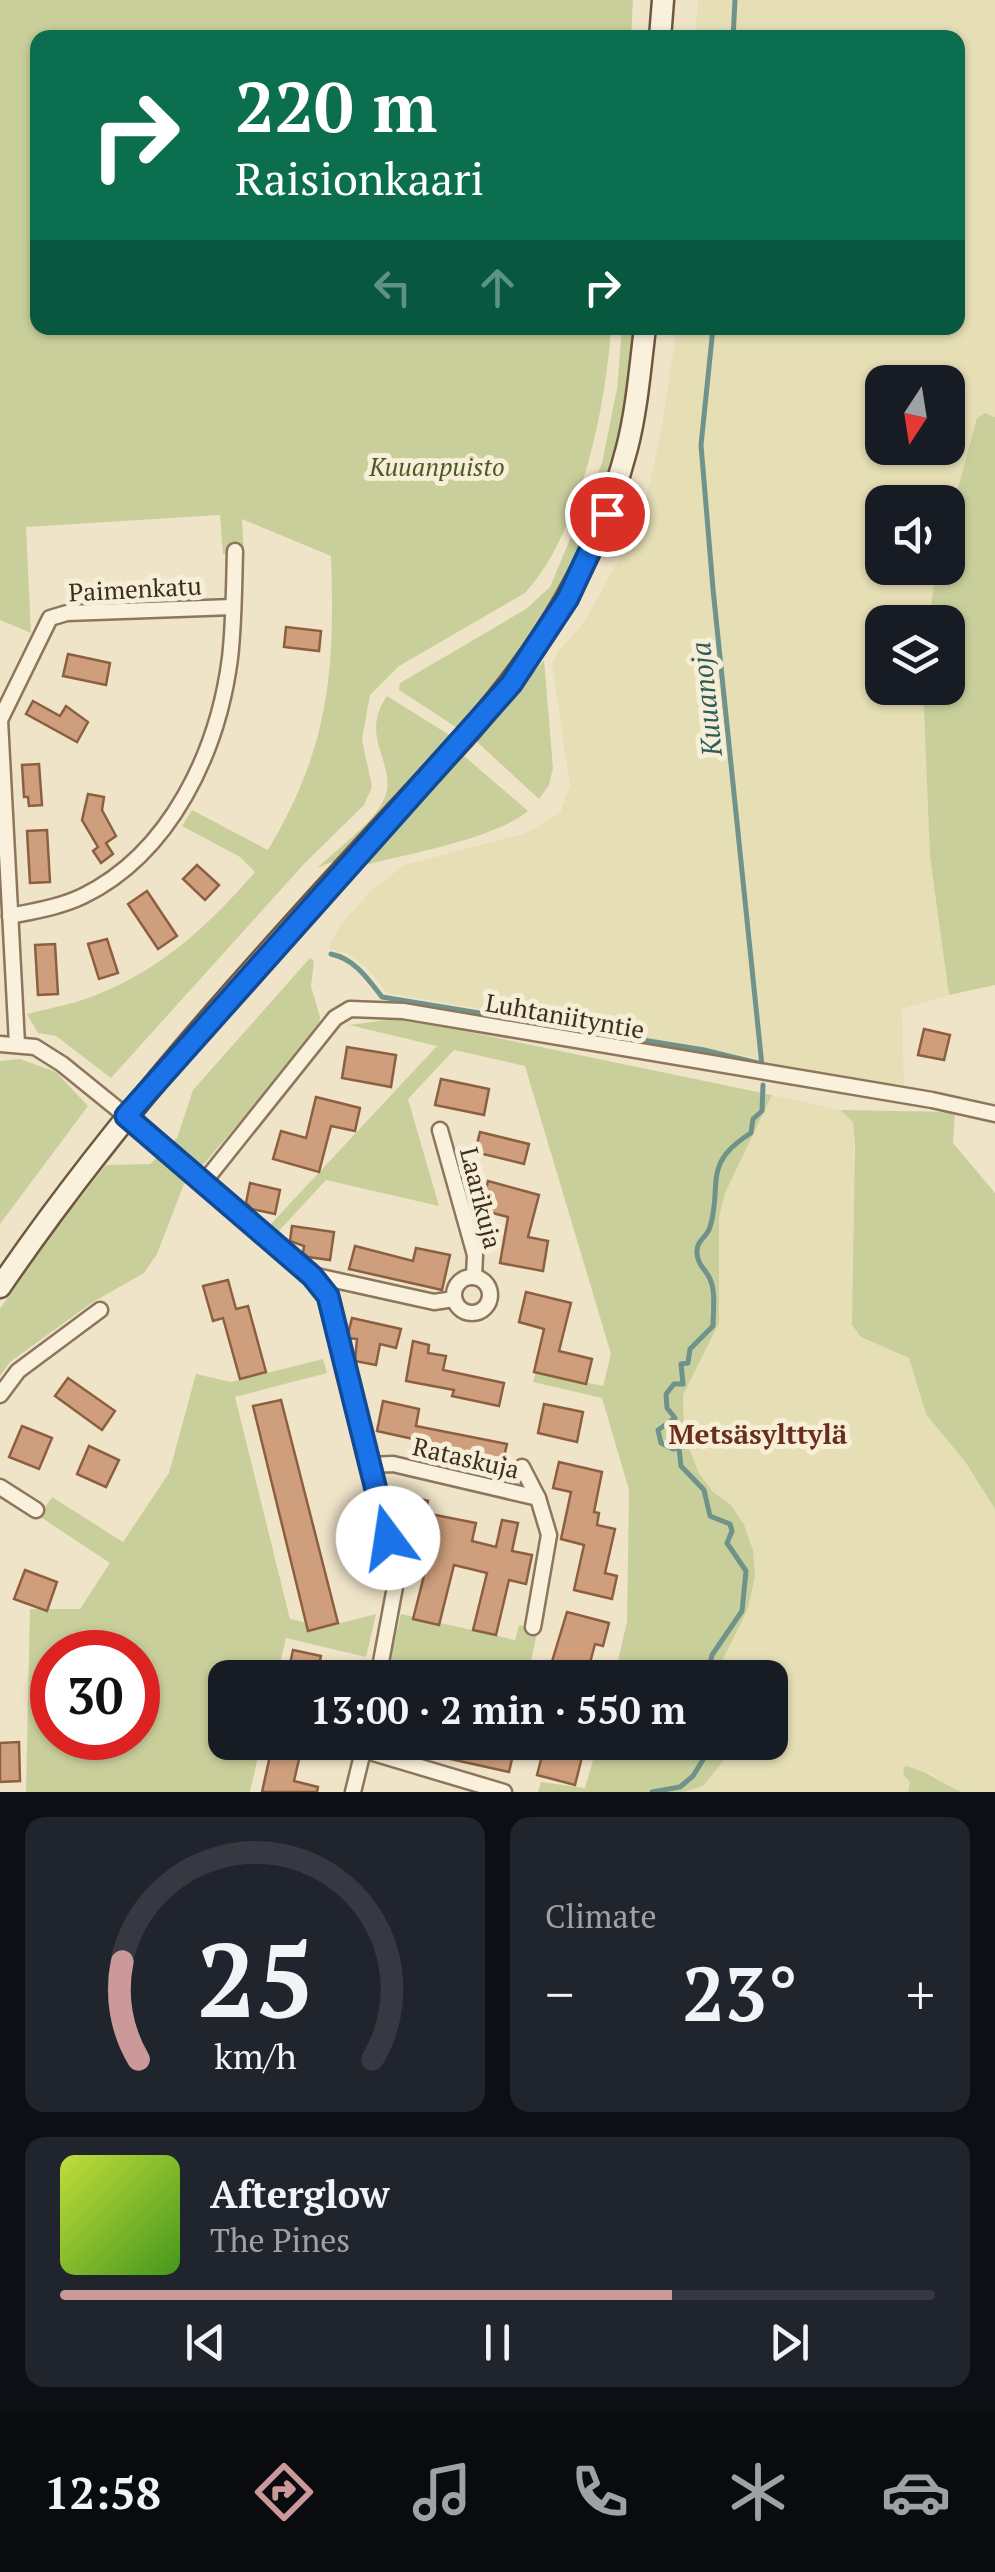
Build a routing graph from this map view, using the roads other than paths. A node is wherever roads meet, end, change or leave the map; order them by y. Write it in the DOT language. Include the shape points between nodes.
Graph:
graph roads {
  1 [pos="663,0"];
  2 [pos="661,30"];
  3 [pos="644,335"];
  4 [pos="236,551"];
  5 [pos="233,607"];
  6 [pos="10,916"];
  7 [pos="0,1044"];
  8 [pos="17,1044"];
  9 [pos="995,1114"];
  10 [pos="126,1116"];
  11 [pos="440,1130"];
  12 [pos="204,1182"];
  13 [pos="312,1276"];
  14 [pos="474,1277"];
  15 [pos="0,1287"];
  16 [pos="454,1298"];
  17 [pos="100,1310"];
  18 [pos="0,1395"];
  19 [pos="370,1465"];
  20 [pos="522,1466"];
  21 [pos="0,1487"];
  22 [pos="538,1498"];
  23 [pos="36,1510"];
  24 [pos="534,1628"];
  25 [pos="382,1660"];
  26 [pos="360,1760"];
  27 [pos="407,1760"];
  28 [pos="352,1792"];
  29 [pos="504,1792"];
  1 -- 2 [label="main road"];
  3 -- 10 [label="main road" via="614,496 543,640"];
  4 -- 5 [label="street, Paimenkatu"];
  5 -- 6 [label="street, Paimenkatu" via="230,661 216,714 176,813 109,880 58,906"];
  5 -- 6 [label="street, Paimenkatu" via="50,618 0,720"];
  6 -- 8 [label="street, Paimenkatu"];
  7 -- 8 [label="street"];
  8 -- 10 [label="street" via="50,1055"];
  9 -- 12 [label="street, Luhtaniityntie" via="440,1017 350,1008"];
  10 -- 12 [label="street"];
  10 -- 15 [label="main road"];
  11 -- 14 [label="street, Laarikuja" via="475,1255"];
  12 -- 13 [label="street"];
  13 -- 16 [label="street" via="434,1302"];
  13 -- 19 [label="street" via="328,1296"];
  14 -- 16 [label="street" via="458,1282"];
  14 -- 16 [label="street" via="490,1292 485,1307 464,1312"];
  17 -- 18 [label="street" via="18,1371"];
  19 -- 22 [label="street, Rataskuja" via="394,1464"];
  19 -- 25 [label="street" via="398,1576"];
  20 -- 22 [label="street"];
  21 -- 23 [label="street"];
  22 -- 24 [label="street, Rataskuja" via="549,1535"];
  26 -- 28 [label="street"];
  27 -- 29 [label="street"];
}
